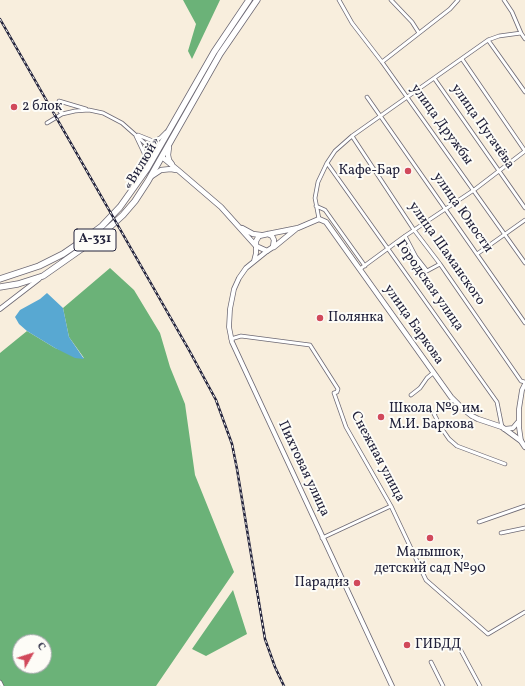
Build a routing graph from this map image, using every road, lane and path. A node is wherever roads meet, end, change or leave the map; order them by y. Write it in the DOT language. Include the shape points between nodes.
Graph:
graph roads {
  1 [pos="249,0"];
  2 [pos="257,0"];
  3 [pos="339,0"];
  4 [pos="391,0"];
  5 [pos="458,0"];
  6 [pos="504,0"];
  7 [pos="419,33"];
  8 [pos="521,33"];
  9 [pos="525,39"];
  10 [pos="488,40"];
  11 [pos="462,59"];
  12 [pos="382,62"];
  13 [pos="434,78"];
  14 [pos="525,92"];
  15 [pos="368,97"];
  16 [pos="407,97"];
  17 [pos="89,110"];
  18 [pos="62,114"];
  19 [pos="380,116"];
  20 [pos="47,123"];
  21 [pos="172,126"];
  22 [pos="134,133"];
  23 [pos="352,136"];
  24 [pos="172,140"];
  25 [pos="525,151"];
  26 [pos="156,153"];
  27 [pos="162,157"];
  28 [pos="327,163"];
  29 [pos="499,170"];
  30 [pos="179,171"];
  31 [pos="141,178"];
  32 [pos="148,180"];
  33 [pos="474,190"];
  34 [pos="316,206"];
  35 [pos="525,208"];
  36 [pos="446,209"];
  37 [pos="319,219"];
  38 [pos="525,220"];
  39 [pos="238,226"];
  40 [pos="298,228"];
  41 [pos="414,230"];
  42 [pos="268,234"];
  43 [pos="505,234"];
  44 [pos="262,235"];
  45 [pos="405,236"];
  46 [pos="256,246"];
  47 [pos="273,247"];
  48 [pos="388,247"];
  49 [pos="267,251"];
  50 [pos="477,254"];
  51 [pos="253,262"];
  52 [pos="525,263"];
  53 [pos="440,264"];
  54 [pos="365,266"];
  55 [pos="360,270"];
  56 [pos="43,276"];
  57 [pos="0,279"];
  58 [pos="0,287"];
  59 [pos="0,309"];
  60 [pos="525,323"];
  61 [pos="231,339"];
  62 [pos="433,373"];
  63 [pos="525,383"];
  64 [pos="411,395"];
  65 [pos="454,400"];
  66 [pos="519,418"];
  67 [pos="503,428"];
  68 [pos="521,441"];
  69 [pos="525,447"];
  70 [pos="505,464"];
  71 [pos="391,506"];
  72 [pos="525,506"];
  73 [pos="479,522"];
  74 [pos="525,528"];
  75 [pos="501,533"];
  76 [pos="322,538"];
  77 [pos="525,612"];
  78 [pos="459,647"];
  79 [pos="431,662"];
  80 [pos="0,682"];
  81 [pos="2,686"];
  82 [pos="392,686"];
  83 [pos="443,686"];
  84 [pos="480,686"];
  1 -- 21 [label="highway, «Вилюй» / А-331" via="214,52"];
  2 -- 24 [label="highway, «Вилюй» / А-331" via="220,54"];
  3 -- 12 [label="street, улица Дружбы" via="352,23"];
  4 -- 7 [label="street"];
  5 -- 7 [label="street"];
  6 -- 8 [label="street"];
  7 -- 12 [label="street"];
  8 -- 9 [label="street"];
  8 -- 10 [label="street"];
  10 -- 11 [label="street"];
  10 -- 14 [label="street"];
  11 -- 13 [label="street"];
  11 -- 25 [label="street"];
  12 -- 16 [label="street, улица Дружбы"];
  13 -- 16 [label="street"];
  13 -- 29 [label="street, улица Пугачёва"];
  15 -- 19 [label="street, улица Юности"];
  16 -- 19 [label="street"];
  16 -- 33 [label="street, улица Дружбы"];
  17 -- 18 [label="street"];
  17 -- 18 [label="street" via="59,101 58,109"];
  17 -- 22 [label="street" via="103,113"];
  18 -- 20 [label="street"];
  19 -- 23 [label="street"];
  19 -- 36 [label="street, улица Юности"];
  21 -- 22 [label="street" via="158,140 150,140"];
  21 -- 26 [label="highway, «Вилюй» / А-331"];
  22 -- 26 [label="street"];
  22 -- 31 [label="street" via="146,159"];
  23 -- 28 [label="street" via="335,151"];
  23 -- 41 [label="street, улица Шаманского"];
  24 -- 27 [label="highway, «Вилюй» / А-331"];
  24 -- 30 [label="main road" via="168,155 171,163"];
  25 -- 29 [label="street"];
  26 -- 27 [label="highway"];
  26 -- 31 [label="highway, «Вилюй» / А-331"];
  27 -- 30 [label="main road"];
  27 -- 32 [label="highway, «Вилюй» / А-331"];
  28 -- 34 [label="street" via="318,182"];
  28 -- 48 [label="street, Городская улица"];
  29 -- 33 [label="street"];
  29 -- 35 [label="street, улица Пугачёва"];
  30 -- 32 [label="main road" via="161,170"];
  30 -- 39 [label="main road" via="221,207"];
  31 -- 57 [label="highway, «Вилюй» / А-331" via="120,207 102,226 82,241 39,266"];
  32 -- 56 [label="highway, «Вилюй» / А-331" via="135,201 115,224 83,250"];
  33 -- 36 [label="street"];
  33 -- 43 [label="street, улица Дружбы"];
  34 -- 37 [label="street"];
  34 -- 54 [label="street" via="325,210"];
  36 -- 41 [label="street"];
  36 -- 50 [label="street, улица Юности"];
  37 -- 40 [label="main road"];
  37 -- 55 [label="main road, улица Баркова" via="326,222"];
  38 -- 43 [label="street"];
  39 -- 44 [label="main road" via="253,234"];
  39 -- 46 [label="main road"];
  40 -- 42 [label="main road"];
  40 -- 47 [label="main road"];
  41 -- 45 [label="street"];
  41 -- 53 [label="street, улица Шаманского"];
  42 -- 44 [label="main road"];
  42 -- 47 [label="main road" via="274,240"];
  43 -- 50 [label="street"];
  43 -- 52 [label="street, улица Дружбы"];
  44 -- 46 [label="main road" via="257,239"];
  45 -- 48 [label="street"];
  45 -- 53 [label="street" via="427,271"];
  46 -- 49 [label="main road"];
  46 -- 51 [label="street"];
  47 -- 49 [label="main road"];
  48 -- 54 [label="street"];
  48 -- 67 [label="street, Городская улица" via="497,402"];
  49 -- 51 [label="street, Пихтовая улица"];
  50 -- 60 [label="street, улица Юности"];
  51 -- 61 [label="street, Пихтовая улица" via="244,270 232,295 229,316"];
  53 -- 63 [label="street, улица Шаманского" via="521,381"];
  54 -- 55 [label="street"];
  55 -- 62 [label="main road, улица Баркова"];
  56 -- 58 [label="highway, «Вилюй» / А-331"];
  56 -- 59 [label="street"];
  61 -- 71 [label="street, Снежная улица" via="241,336 310,345 338,389 334,394 346,426"];
  61 -- 76 [label="street, Пихтовая улица"];
  62 -- 64 [label="street"];
  62 -- 65 [label="main road, улица Баркова"];
  63 -- 66 [label="street"];
  65 -- 67 [label="main road, улица Баркова" via="478,419"];
  65 -- 70 [label="street" via="434,414 449,439 458,446"];
  66 -- 67 [label="street" via="514,428"];
  66 -- 68 [label="street"];
  67 -- 68 [label="main road, улица Баркова"];
  68 -- 69 [label="main road"];
  71 -- 76 [label="street"];
  71 -- 77 [label="street, Снежная улица" via="426,580 488,634"];
  72 -- 73 [label="street"];
  74 -- 75 [label="street"];
  76 -- 82 [label="street, Пихтовая улица"];
  78 -- 84 [label="street"];
  79 -- 83 [label="street"];
  80 -- 81 [label="street"];
}
